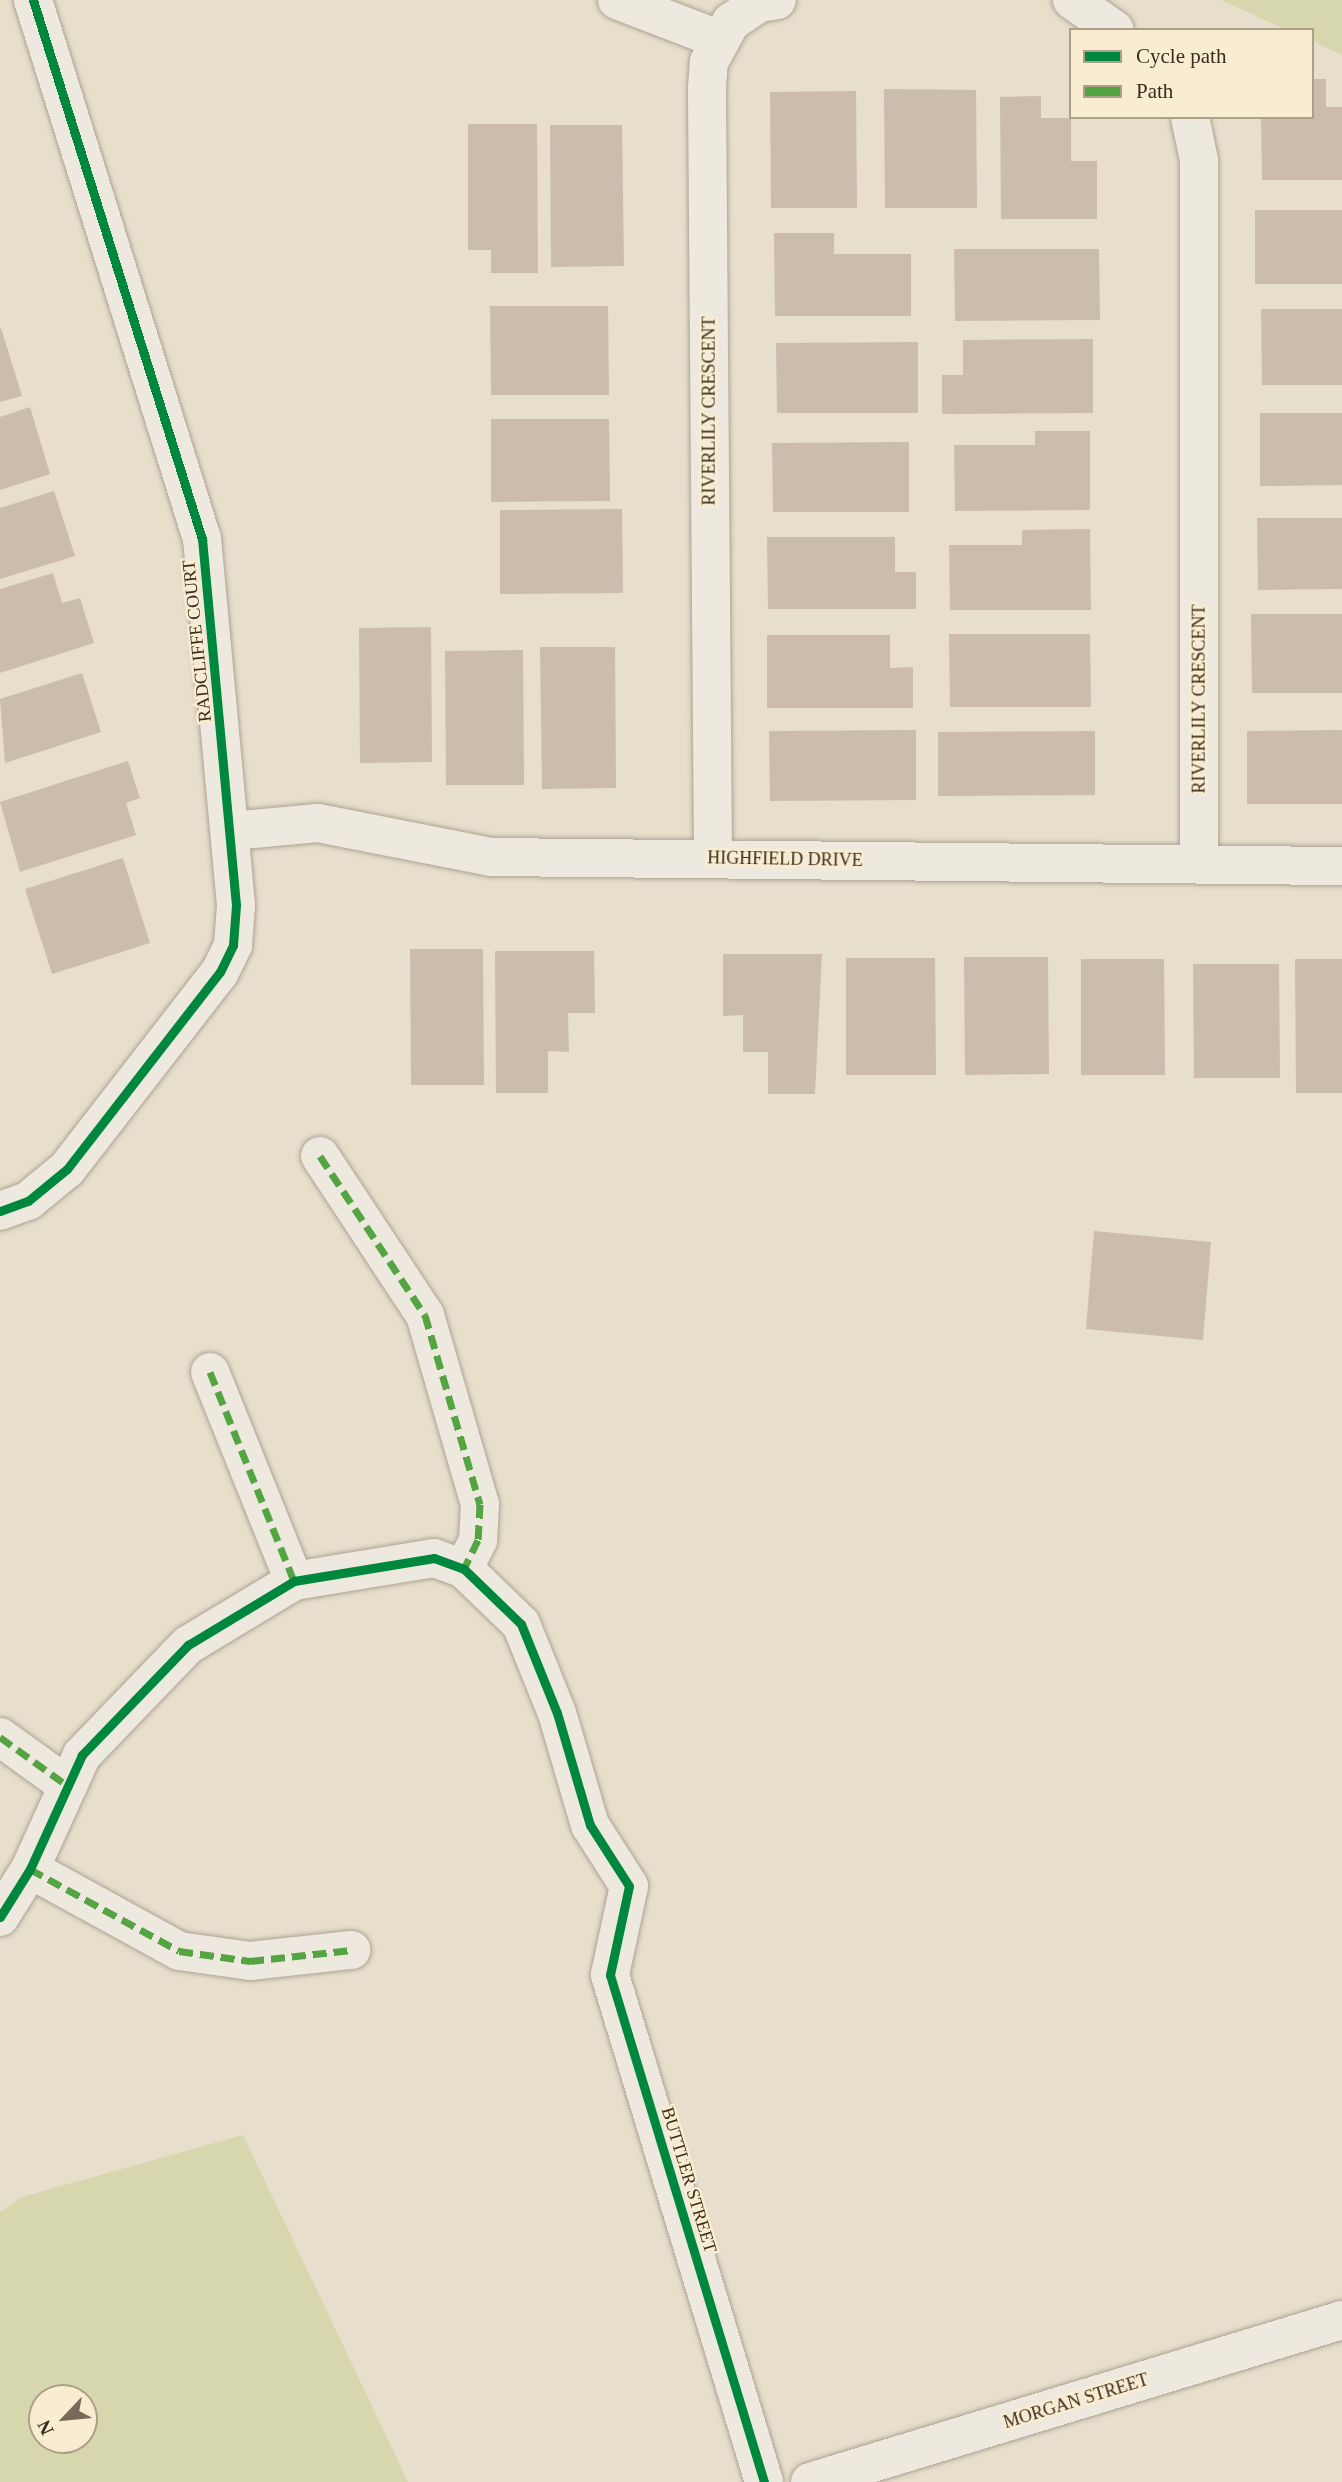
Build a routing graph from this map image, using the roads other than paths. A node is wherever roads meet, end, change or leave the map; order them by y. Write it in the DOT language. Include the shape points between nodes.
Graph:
graph roads {
  1 [pos="33,0"];
  2 [pos="617,0"];
  3 [pos="778,0"];
  4 [pos="1072,0"];
  5 [pos="1112,28"];
  6 [pos="718,39"];
  7 [pos="1190,119"];
  8 [pos="232,831"];
  9 [pos="713,858"];
  10 [pos="1199,863"];
  11 [pos="1342,866"];
  12 [pos="320,1156"];
  13 [pos="0,1211"];
  14 [pos="210,1371"];
  15 [pos="464,1569"];
  16 [pos="294,1581"];
  17 [pos="0,1737"];
  18 [pos="68,1786"];
  19 [pos="30,1869"];
  20 [pos="0,1917"];
  21 [pos="351,1950"];
  22 [pos="1342,2320"];
  23 [pos="764,2482"];
  24 [pos="810,2482"];
  1 -- 8 [label="street, RADCLIFFE COURT" via="202,538"];
  2 -- 6 [label="street"];
  3 -- 6 [label="street" via="760,3"];
  4 -- 5 [label="street"];
  6 -- 9 [label="street, RIVERLILY CRESCENT" via="707,88"];
  7 -- 10 [label="street, RIVERLILY CRESCENT" via="1199,173"];
  8 -- 9 [label="street, HIGHFIELD DRIVE" via="318,823 492,857"];
  8 -- 13 [label="street, RADCLIFFE COURT" via="233,945 220,972 67,1169 28,1201"];
  9 -- 10 [label="street, HIGHFIELD DRIVE"];
  10 -- 11 [label="street, HIGHFIELD DRIVE"];
  12 -- 15 [label="street" via="425,1315 480,1504 478,1540"];
  14 -- 16 [label="street"];
  15 -- 16 [label="street" via="435,1558"];
  15 -- 23 [label="street, BUTTLER STREET" via="521,1624 557,1713 590,1825 629,1886 610,1975"];
  16 -- 18 [label="street" via="188,1645 82,1755"];
  17 -- 18 [label="street"];
  18 -- 19 [label="street"];
  19 -- 20 [label="street"];
  19 -- 21 [label="street" via="179,1951 250,1961"];
  22 -- 24 [label="street, MORGAN STREET"];
}
